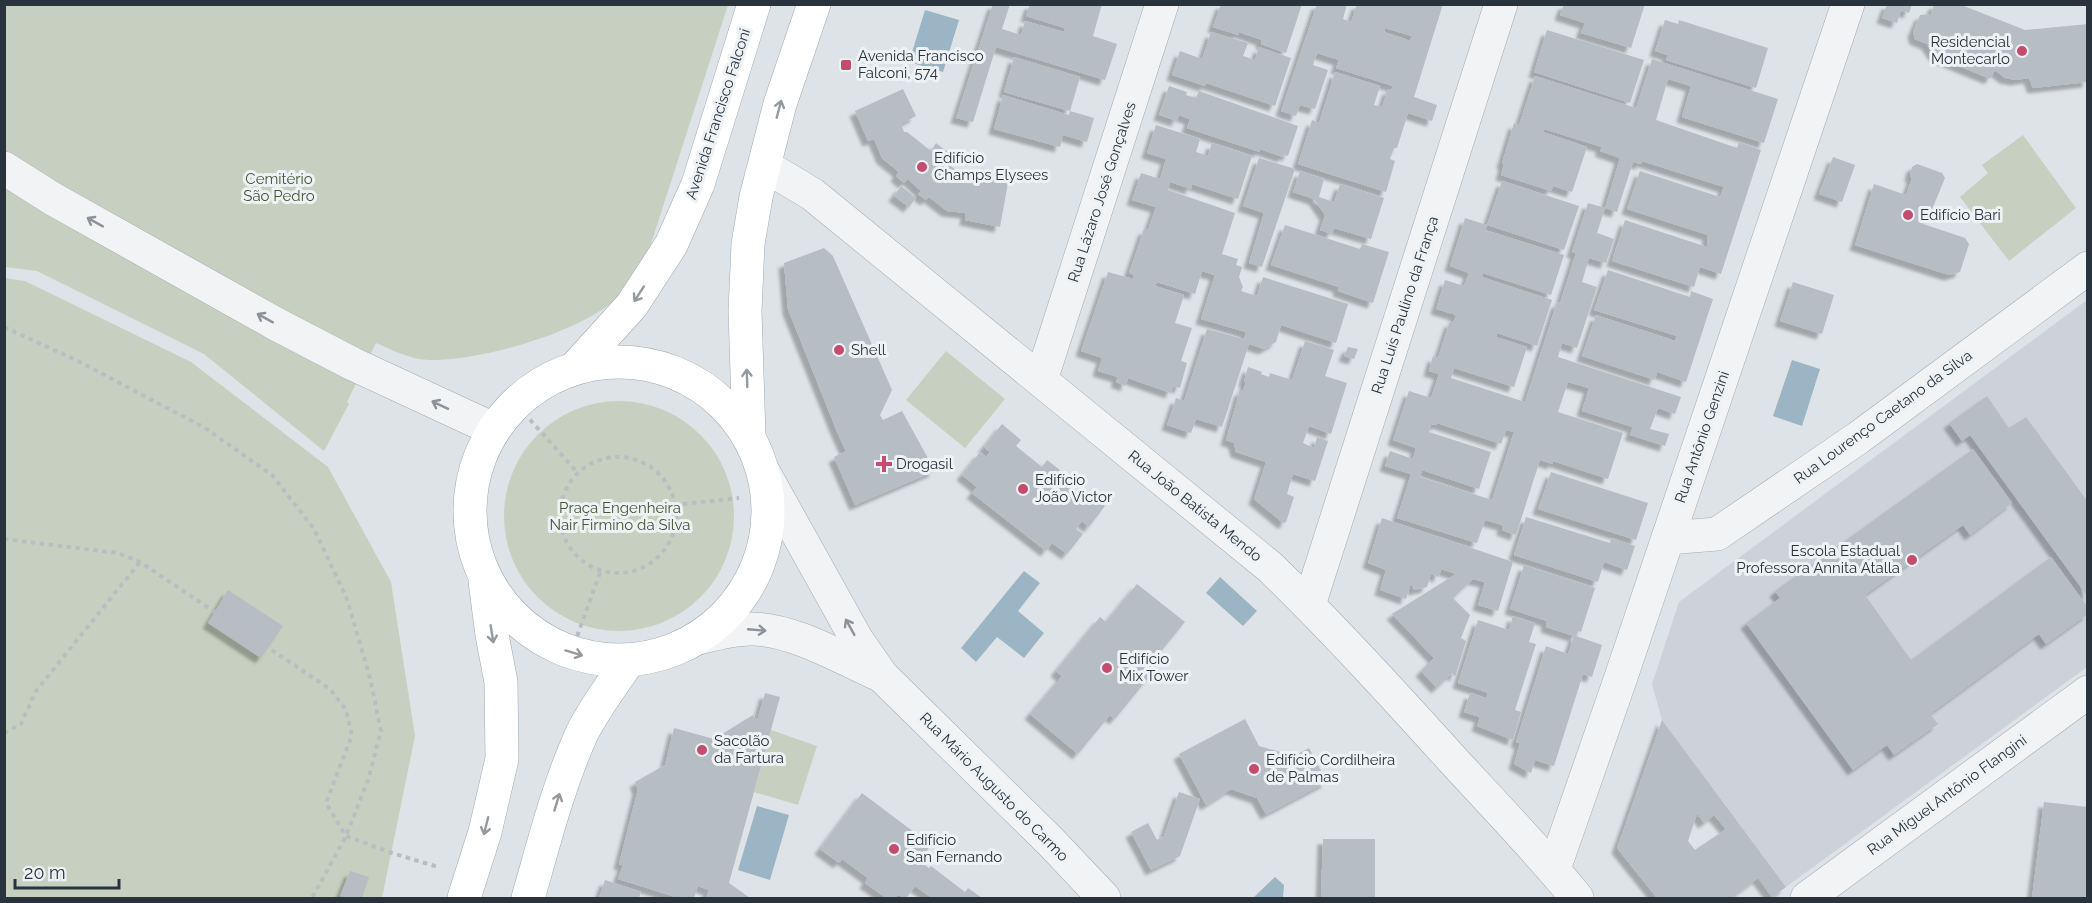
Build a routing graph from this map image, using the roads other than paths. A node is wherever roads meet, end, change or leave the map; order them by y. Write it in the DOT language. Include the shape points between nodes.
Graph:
graph roads {
  1 [pos="754,4"];
  2 [pos="814,4"];
  3 [pos="1162,4"];
  4 [pos="1501,4"];
  5 [pos="1848,4"];
  6 [pos="765,166"];
  7 [pos="4,168"];
  8 [pos="2088,268"];
  9 [pos="575,368"];
  10 [pos="1041,380"];
  11 [pos="493,429"];
  12 [pos="749,436"];
  13 [pos="765,484"];
  14 [pos="1668,538"];
  15 [pos="484,576"];
  16 [pos="1309,605"];
  17 [pos="699,638"];
  18 [pos="629,660"];
  19 [pos="882,676"];
  20 [pos="2088,692"];
  21 [pos="1554,869"];
  22 [pos="467,888"];
  23 [pos="1094,895"];
  24 [pos="528,898"];
  25 [pos="1577,898"];
  26 [pos="1807,898"];
  1 -- 9 [label="main road, Avenida Francisco Falconi, one-way" via="698,184 671,245 632,305"];
  6 -- 2 [label="main road, one-way" via="780,104"];
  3 -- 10 [label="street, Rua Lázaro José Gonçalves"];
  4 -- 16 [label="street, Rua Luís Paulino da França"];
  5 -- 14 [label="street, Rua Antônio Genzini"];
  6 -- 10 [label="street, Rua João Batista Mendo" via="812,194"];
  12 -- 6 [label="main road, one-way" via="745,311 748,244"];
  11 -- 7 [label="street, one-way" via="286,329"];
  8 -- 14 [label="street, Rua Lourenço Caetano da Silva" via="1858,438 1718,534"];
  9 -- 11 [label="main road" via="543,382 515,403"];
  9 -- 12 [label="main road" via="608,362 641,363 673,372 703,387 728,409"];
  10 -- 16 [label="street, Rua João Batista Mendo" via="1270,567"];
  11 -- 15 [label="main road" via="477,464 469,501 472,540"];
  12 -- 13 [label="main road"];
  13 -- 17 [label="main road" via="769,510 765,548 751,583 729,614"];
  19 -- 13 [label="street, Rua Mário Augusto do Carmo, one-way"];
  14 -- 21 [label="street, Rua Antônio Genzini"];
  15 -- 18 [label="main road, one-way" via="500,601 544,640 571,653"];
  15 -- 22 [label="main road, one-way" via="501,682 502,759"];
  16 -- 21 [label="street, Rua João Batista Mendo"];
  17 -- 18 [label="main road" via="665,653"];
  17 -- 19 [label="street, Rua Mário Augusto do Carmo, one-way" via="750,628 772,631"];
  24 -- 18 [label="main road, one-way" via="566,771 583,732"];
  19 -- 23 [label="street, Rua Mário Augusto do Carmo" via="1051,842"];
  20 -- 26 [label="street, Rua Miguel Antônio Flangini"];
  21 -- 25 [label="street, Rua João Batista Mendo"];
}
